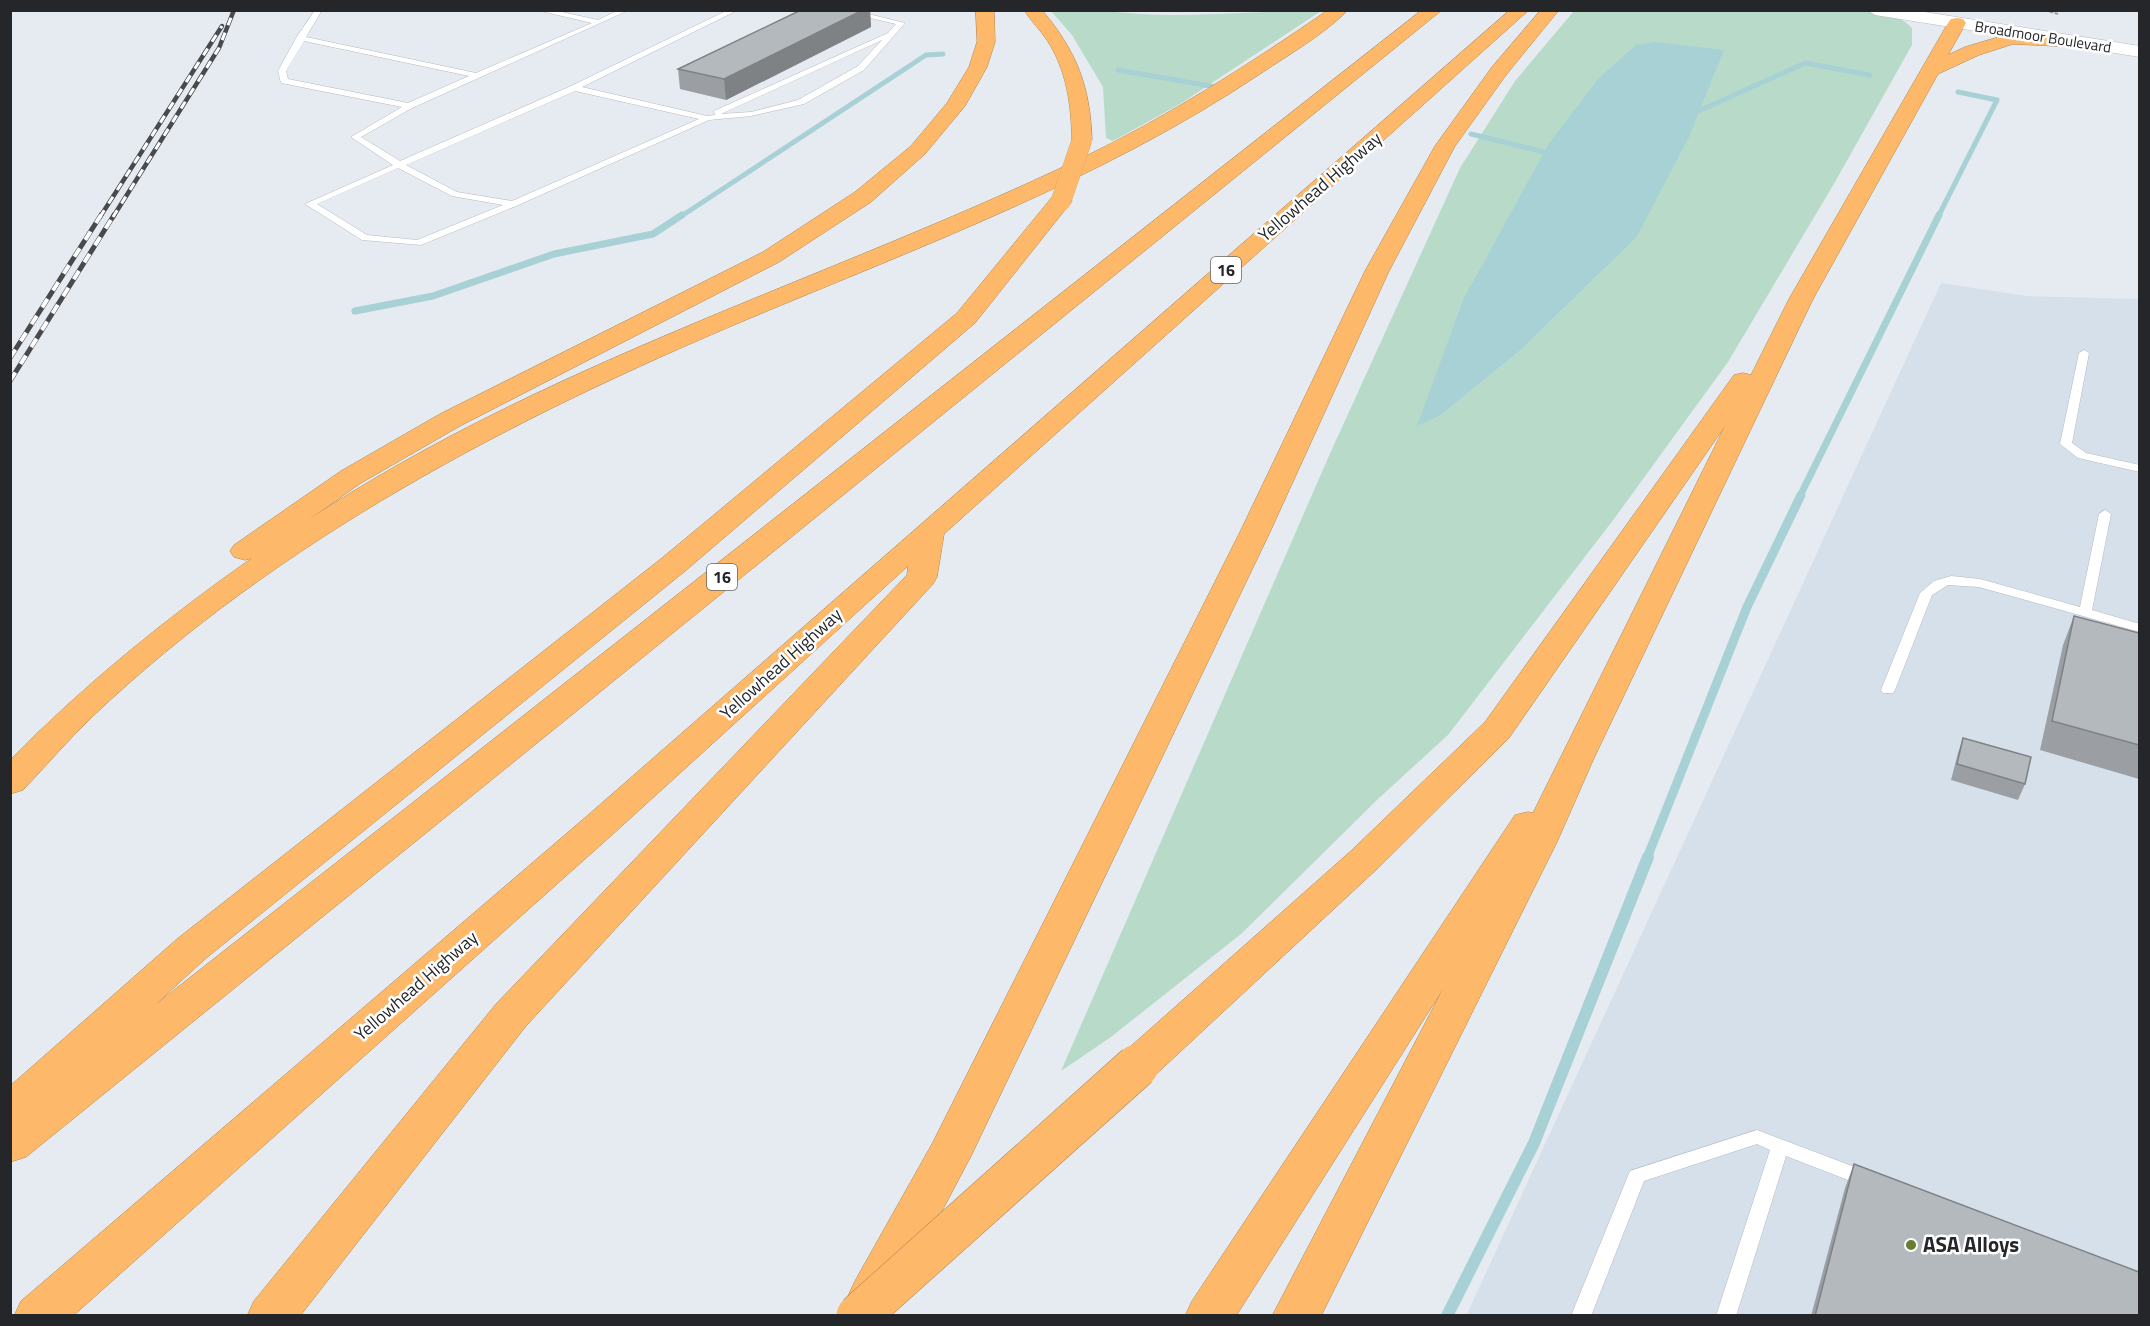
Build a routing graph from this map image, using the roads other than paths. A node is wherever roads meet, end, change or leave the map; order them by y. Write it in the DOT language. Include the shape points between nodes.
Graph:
graph roads {
  1 [pos="319,10"];
  2 [pos="539,10"];
  3 [pos="626,10"];
  4 [pos="735,10"];
  5 [pos="839,10"];
  6 [pos="985,10"];
  7 [pos="1032,10"];
  8 [pos="1340,10"];
  9 [pos="1434,10"];
  10 [pos="1521,10"];
  11 [pos="1551,10"];
  12 [pos="1875,10"];
  13 [pos="1956,14"];
  14 [pos="2036,18"];
  15 [pos="600,22"];
  16 [pos="891,33"];
  17 [pos="2069,35"];
  18 [pos="300,38"];
  19 [pos="2139,42"];
  20 [pos="2139,52"];
  21 [pos="1932,69"];
  22 [pos="478,76"];
  23 [pos="574,88"];
  24 [pos="408,106"];
  25 [pos="707,118"];
  26 [pos="401,164"];
  27 [pos="513,204"];
  28 [pos="1801,299"];
  29 [pos="2084,353"];
  30 [pos="2139,469"];
  31 [pos="2105,514"];
  32 [pos="930,531"];
  33 [pos="2085,612"];
  34 [pos="2139,628"];
  35 [pos="1888,690"];
  36 [pos="1576,758"];
  37 [pos="10,762"];
  38 [pos="10,782"];
  39 [pos="10,1112"];
  40 [pos="10,1144"];
  41 [pos="1780,1146"];
  42 [pos="1888,1187"];
  43 [pos="38,1316"];
  44 [pos="271,1316"];
  45 [pos="859,1316"];
  46 [pos="1209,1316"];
  47 [pos="1296,1316"];
  48 [pos="1581,1316"];
  49 [pos="1726,1316"];
  1 -- 18 [label="lane"];
  2 -- 15 [label="lane"];
  3 -- 15 [label="lane"];
  4 -- 23 [label="lane"];
  5 -- 16 [label="lane" via="901,23"];
  6 -- 37 [label="highway" via="986,42 978,67 955,106 918,150 863,197 771,257 450,420 351,477 173,602 61,697"];
  7 -- 39 [label="highway, bridge" via="1064,53 1076,78 1082,140 1061,201 966,318 673,565 191,949"];
  8 -- 38 [label="highway" via="1249,73 1179,116 1116,148 1033,189 601,373 476,434 375,490 203,606 90,701"];
  9 -- 40 [label="highway, 16"];
  10 -- 32 [label="highway, Yellowhead Highway / 16"];
  11 -- 45 [label="highway" via="1499,71 1445,146 1389,250 954,1145"];
  12 -- 13 [label="main road, Broadmoor Boulevard"];
  13 -- 17 [label="main road, Broadmoor Boulevard"];
  13 -- 21 [label="highway"];
  14 -- 17 [label="main road"];
  15 -- 22 [label="lane"];
  16 -- 25 [label="lane"];
  16 -- 25 [label="lane" via="861,68 801,102 751,114"];
  17 -- 19 [label="main road, Broadmoor Boulevard"];
  17 -- 20 [label="main road, Broadmoor Boulevard"];
  17 -- 21 [label="highway" via="2012,38"];
  18 -- 22 [label="lane"];
  18 -- 24 [label="lane" via="282,71 284,81"];
  21 -- 28 [label="highway"];
  22 -- 24 [label="lane"];
  23 -- 25 [label="lane"];
  23 -- 26 [label="lane"];
  24 -- 26 [label="lane" via="355,136"];
  25 -- 27 [label="lane"];
  26 -- 27 [label="lane" via="455,194"];
  26 -- 27 [label="lane" via="310,204 365,238 418,243"];
  28 -- 36 [label="highway"];
  28 -- 45 [label="highway, bridge" via="1497,730 1365,859"];
  29 -- 30 [label="lane" via="2066,444 2082,456"];
  31 -- 33 [label="lane"];
  32 -- 43 [label="highway, Yellowhead Highway / 16"];
  32 -- 44 [label="highway" via="922,577 510,1015"];
  33 -- 34 [label="lane"];
  33 -- 35 [label="lane" via="1980,583 1936,582 1926,593"];
  36 -- 46 [label="highway" via="1512,846"];
  36 -- 47 [label="highway" via="1538,842"];
  41 -- 42 [label="lane"];
  41 -- 48 [label="lane" via="1757,1137 1636,1176"];
  41 -- 49 [label="lane"];
}
